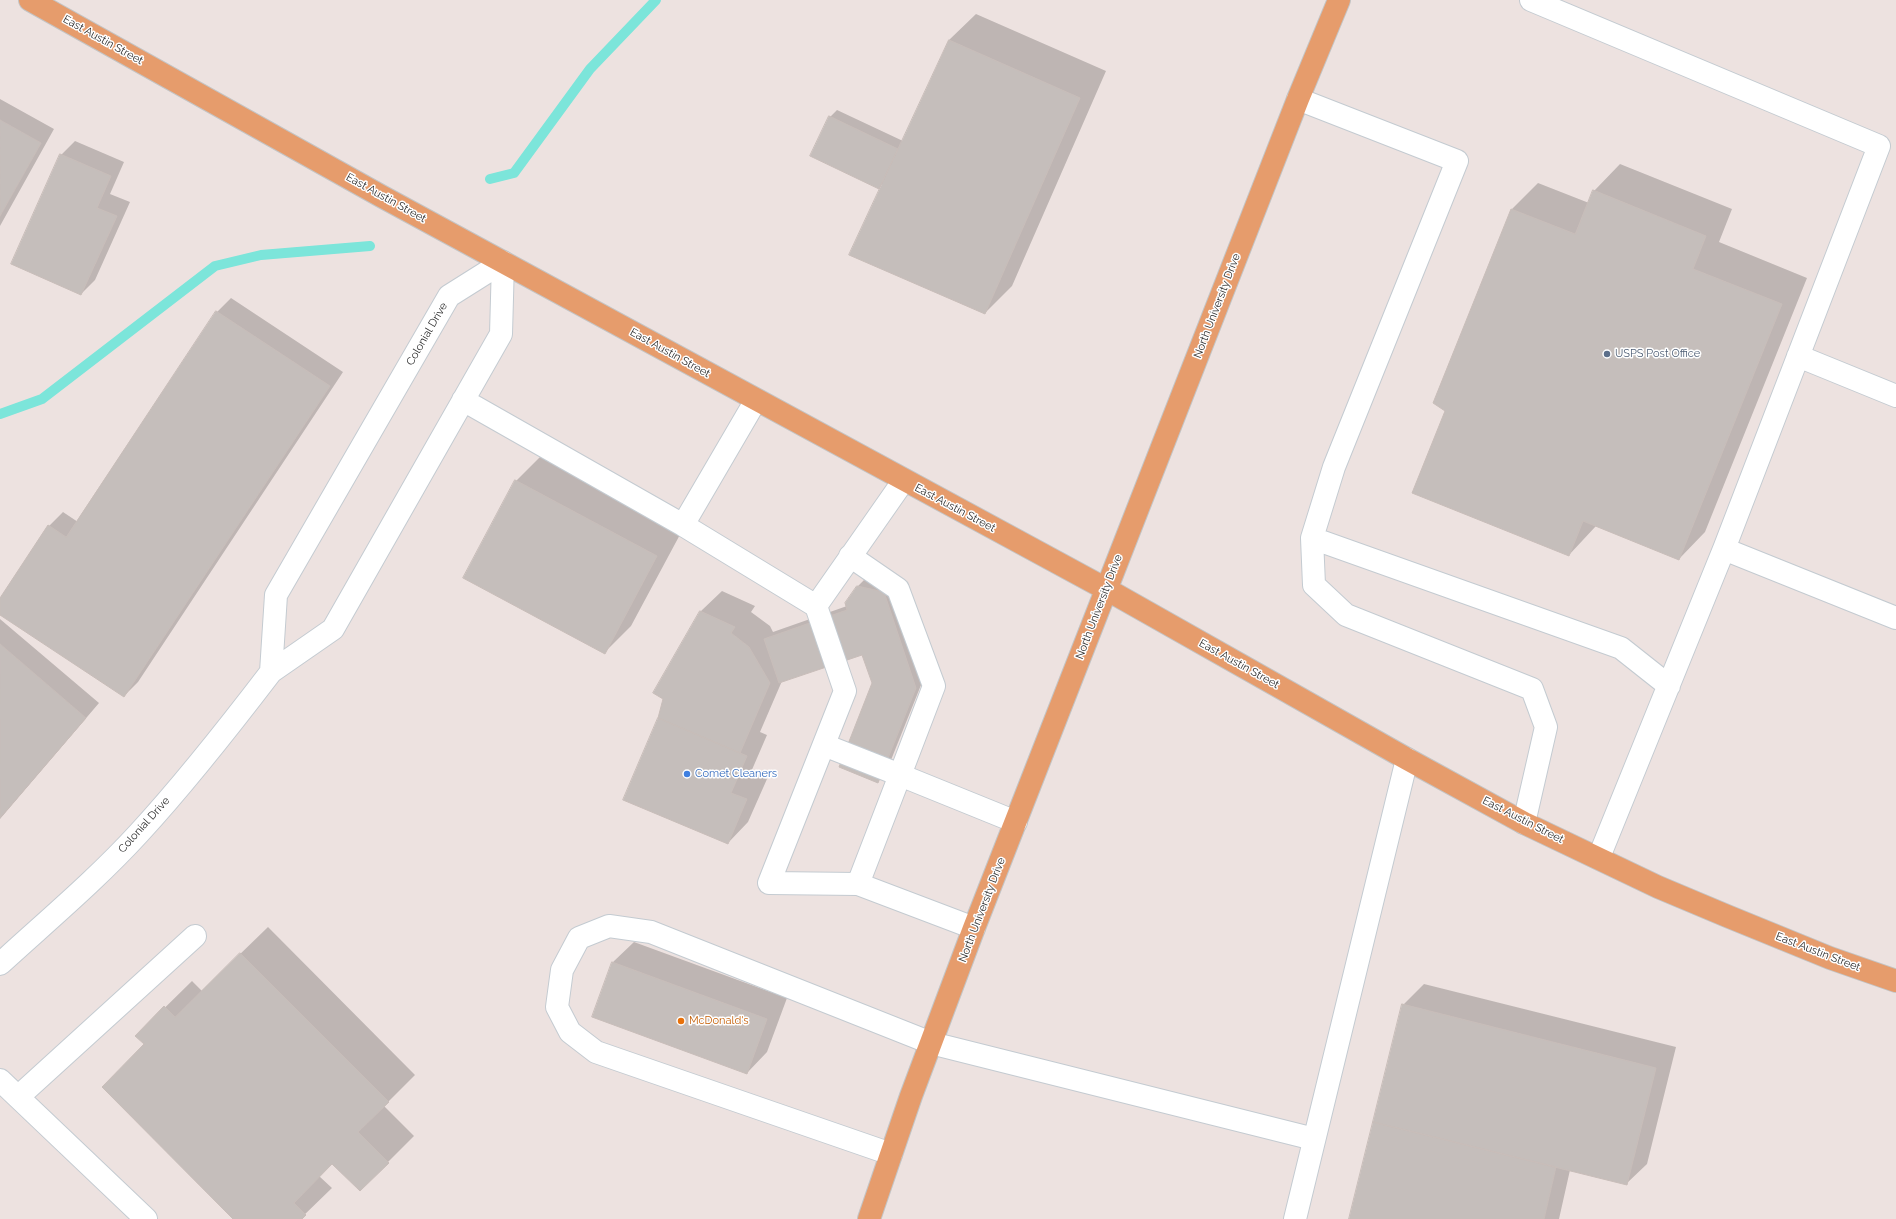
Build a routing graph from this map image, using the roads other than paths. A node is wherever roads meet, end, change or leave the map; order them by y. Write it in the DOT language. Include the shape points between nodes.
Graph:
graph roads {
  1 [pos="31,0"];
  2 [pos="1339,0"];
  3 [pos="1531,0"];
  4 [pos="1298,99"];
  5 [pos="503,262"];
  6 [pos="1798,356"];
  7 [pos="1896,396"];
  8 [pos="463,400"];
  9 [pos="756,400"];
  10 [pos="904,480"];
  11 [pos="682,525"];
  12 [pos="1312,538"];
  13 [pos="1724,549"];
  14 [pos="850,556"];
  15 [pos="1106,589"];
  16 [pos="816,606"];
  17 [pos="1896,618"];
  18 [pos="271,672"];
  19 [pos="1669,686"];
  20 [pos="824,745"];
  21 [pos="1407,760"];
  22 [pos="900,775"];
  23 [pos="1016,822"];
  24 [pos="1524,823"];
  25 [pos="1598,858"];
  26 [pos="858,884"];
  27 [pos="974,928"];
  28 [pos="195,936"];
  29 [pos="0,964"];
  30 [pos="1896,981"];
  31 [pos="931,1043"];
  32 [pos="0,1080"];
  33 [pos="18,1097"];
  34 [pos="1314,1139"];
  35 [pos="891,1154"];
  36 [pos="146,1219"];
  37 [pos="869,1219"];
  38 [pos="1295,1219"];
  1 -- 5 [label="main road, East Austin Street"];
  2 -- 4 [label="main road, North University Drive"];
  3 -- 6 [label="street" via="1879,146"];
  4 -- 12 [label="street" via="1457,161 1334,467"];
  4 -- 15 [label="main road, North University Drive"];
  5 -- 8 [label="street, Colonial Drive" via="501,334"];
  5 -- 9 [label="main road, East Austin Street"];
  5 -- 18 [label="street, Colonial Drive" via="449,296 276,595"];
  6 -- 7 [label="street"];
  6 -- 13 [label="street"];
  8 -- 11 [label="street"];
  8 -- 18 [label="street, Colonial Drive" via="333,629"];
  9 -- 10 [label="main road, East Austin Street"];
  9 -- 11 [label="street"];
  10 -- 14 [label="street"];
  10 -- 15 [label="main road, East Austin Street"];
  11 -- 16 [label="street"];
  12 -- 19 [label="street" via="1621,648"];
  12 -- 24 [label="street" via="1314,585 1346,615 1532,689 1546,727"];
  13 -- 17 [label="street"];
  13 -- 19 [label="street"];
  14 -- 16 [label="street"];
  14 -- 22 [label="street" via="898,590 934,686"];
  15 -- 21 [label="main road, East Austin Street"];
  15 -- 23 [label="main road, North University Drive"];
  16 -- 20 [label="street" via="845,691"];
  18 -- 29 [label="street, Colonial Drive" via="215,745 139,833"];
  19 -- 25 [label="street"];
  20 -- 22 [label="street"];
  20 -- 26 [label="street" via="770,883"];
  21 -- 24 [label="main road, East Austin Street"];
  21 -- 34 [label="street"];
  22 -- 23 [label="street"];
  22 -- 26 [label="street"];
  23 -- 27 [label="main road, North University Drive"];
  24 -- 25 [label="main road, East Austin Street"];
  25 -- 30 [label="main road, East Austin Street" via="1734,919 1830,958"];
  26 -- 27 [label="street"];
  27 -- 31 [label="main road, North University Drive"];
  28 -- 33 [label="street"];
  31 -- 34 [label="street"];
  31 -- 35 [label="main road, North University Drive"];
  31 -- 35 [label="street" via="651,932 609,926 579,938 562,970 557,1007 570,1032 596,1052"];
  32 -- 33 [label="street"];
  33 -- 36 [label="street"];
  34 -- 38 [label="street"];
  35 -- 37 [label="main road, North University Drive"];
}
